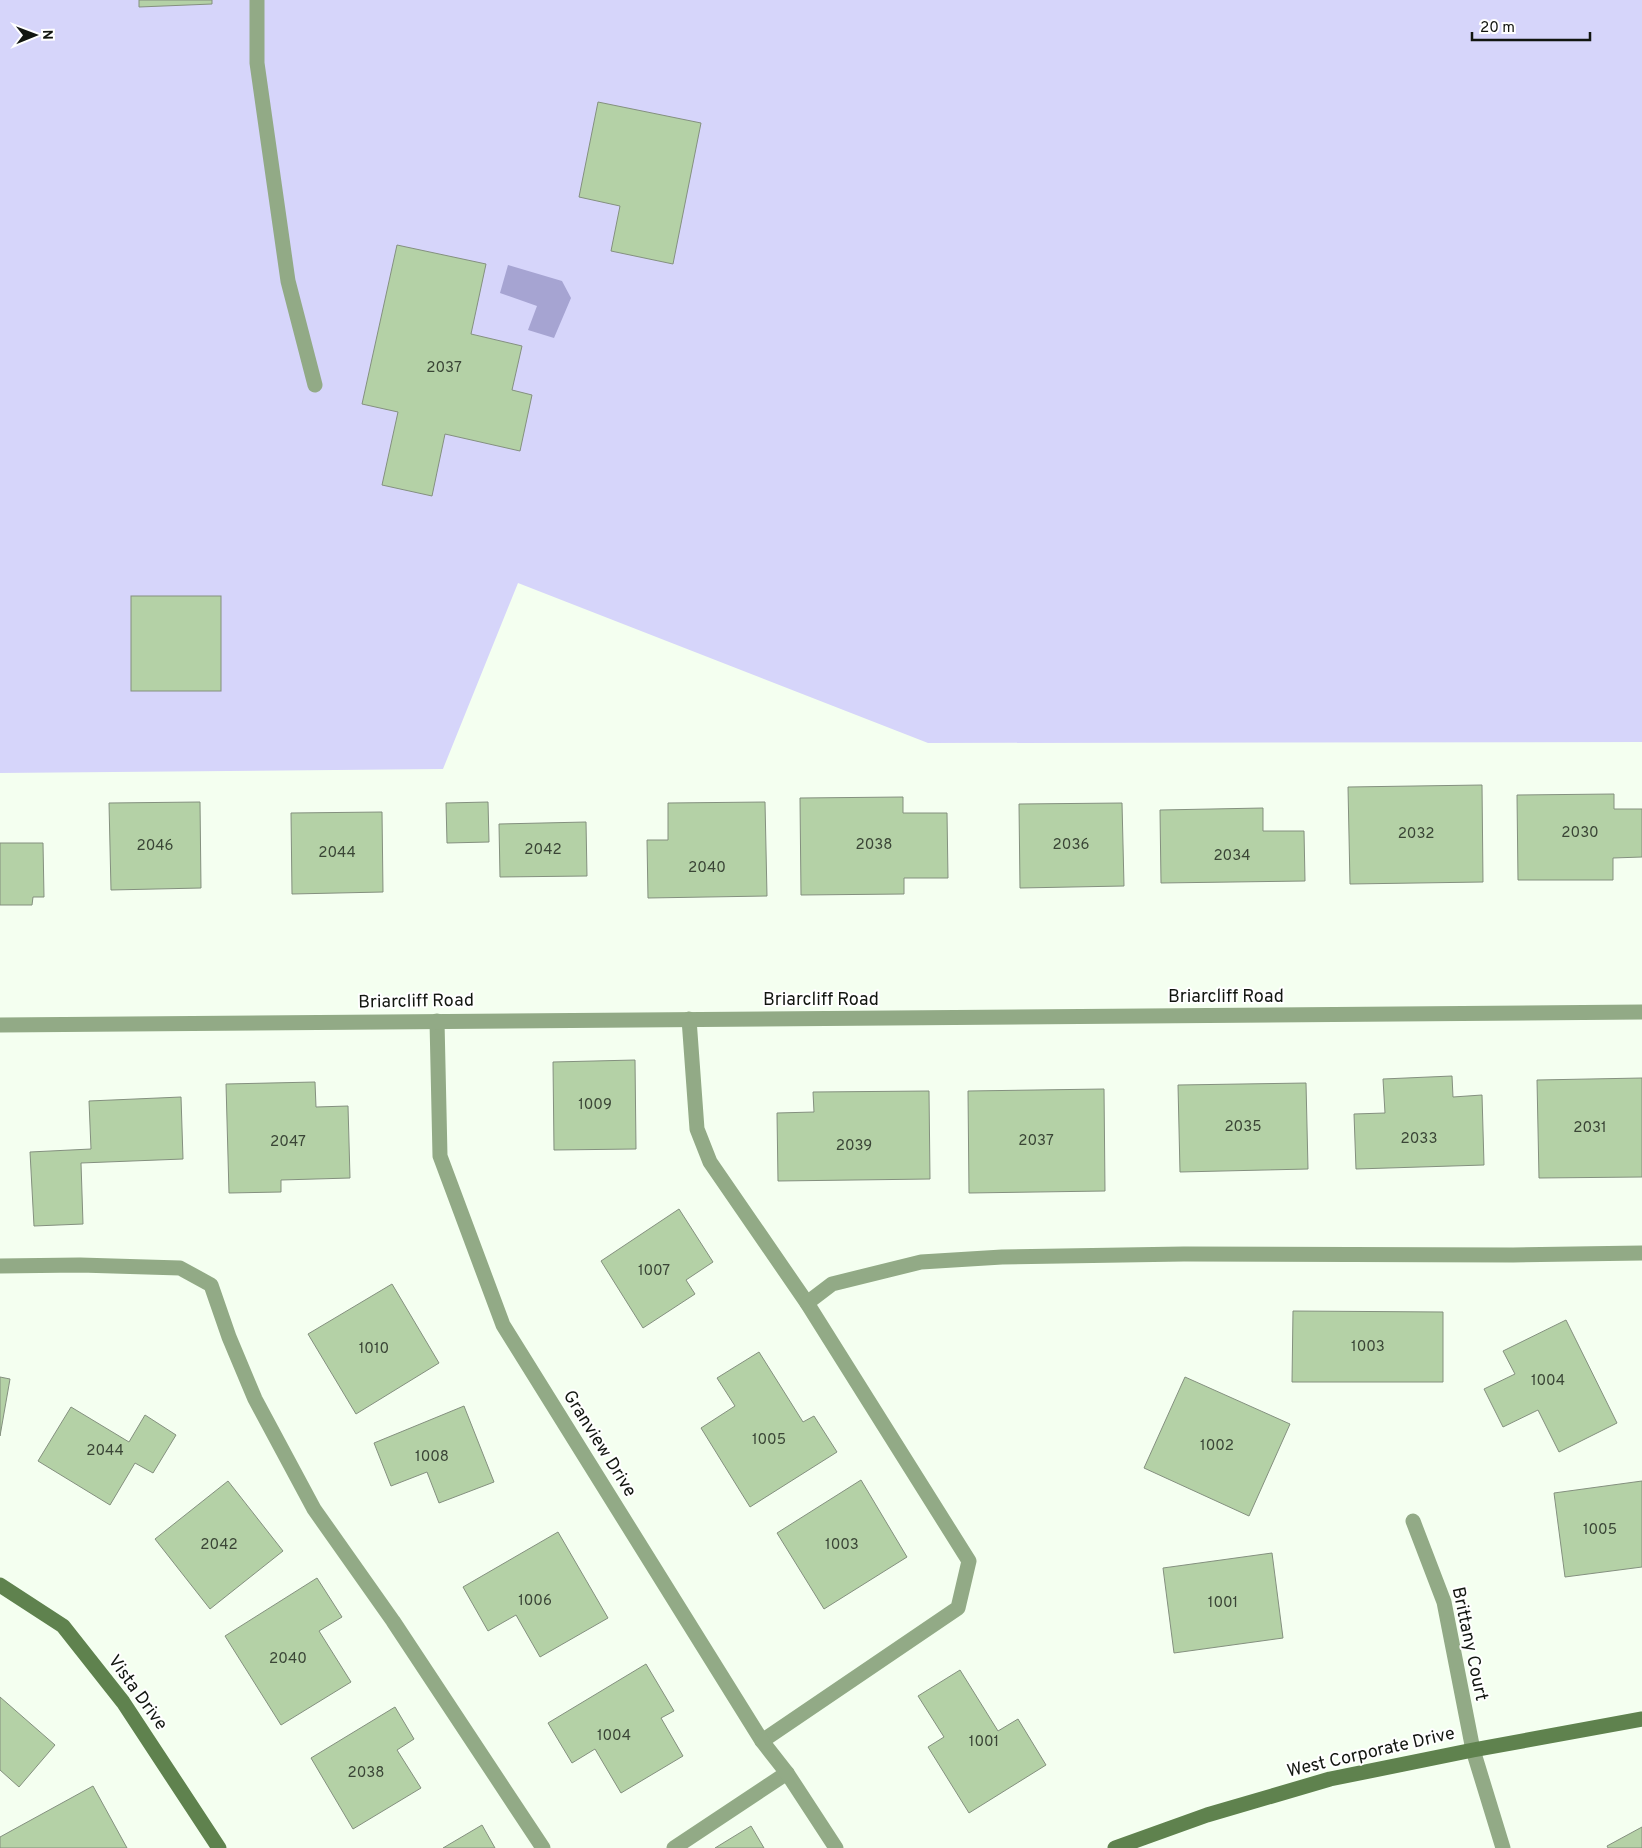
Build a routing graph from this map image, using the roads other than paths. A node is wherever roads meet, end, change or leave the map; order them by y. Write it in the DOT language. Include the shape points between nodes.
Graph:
graph roads {
  1 [pos="257,0"];
  2 [pos="315,385"];
  3 [pos="1642,1012"];
  4 [pos="689,1019"];
  5 [pos="437,1021"];
  6 [pos="0,1025"];
  7 [pos="1642,1253"];
  8 [pos="0,1266"];
  9 [pos="807,1303"];
  10 [pos="1413,1521"];
  11 [pos="0,1585"];
  12 [pos="1642,1720"];
  13 [pos="762,1741"];
  14 [pos="1472,1750"];
  15 [pos="787,1773"];
  16 [pos="219,1848"];
  17 [pos="543,1848"];
  18 [pos="674,1848"];
  19 [pos="836,1848"];
  20 [pos="1115,1848"];
  21 [pos="1503,1848"];
  1 -- 2 [label="street" via="257,63 288,281"];
  3 -- 4 [label="street, Briarcliff Road"];
  4 -- 5 [label="street, Briarcliff Road"];
  4 -- 9 [label="street" via="697,1130 710,1162"];
  5 -- 6 [label="street, Briarcliff Road"];
  5 -- 13 [label="street, Granview Drive" via="440,1156 503,1325"];
  7 -- 9 [label="street" via="1184,1254 948,1260 920,1262 832,1284"];
  8 -- 17 [label="street" via="180,1268 211,1285 255,1398 314,1509 404,1637"];
  9 -- 13 [label="street" via="969,1561 958,1608"];
  10 -- 14 [label="street, Brittany Court" via="1444,1602"];
  11 -- 16 [label="street, Vista Drive" via="64,1626 124,1702"];
  12 -- 14 [label="street, West Corporate Drive"];
  13 -- 15 [label="street, Granview Drive"];
  14 -- 20 [label="street, West Corporate Drive" via="1330,1780 1207,1814"];
  14 -- 21 [label="street, Brittany Court"];
  15 -- 18 [label="street"];
  15 -- 19 [label="street, Granview Drive"];
}
